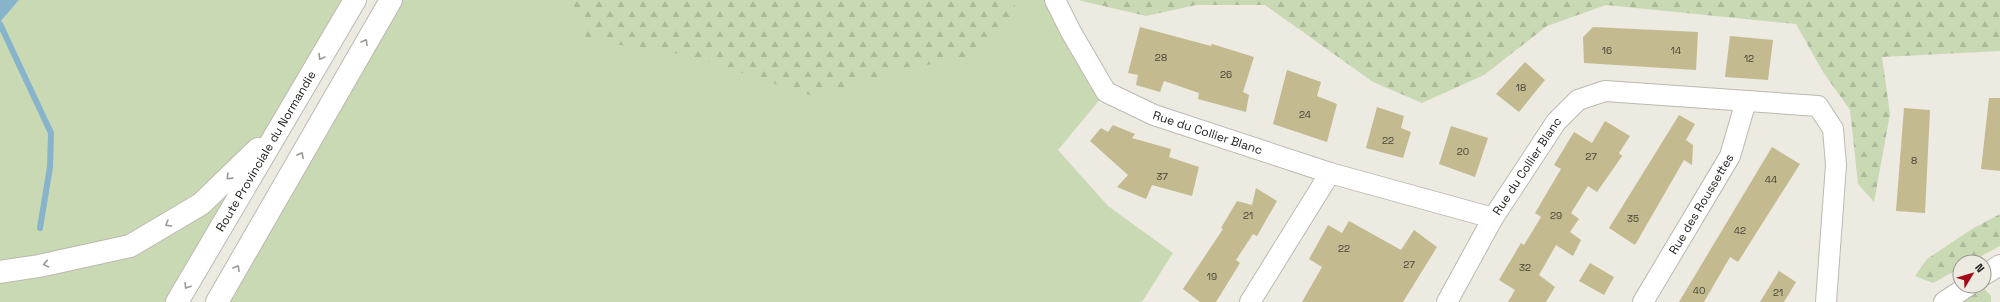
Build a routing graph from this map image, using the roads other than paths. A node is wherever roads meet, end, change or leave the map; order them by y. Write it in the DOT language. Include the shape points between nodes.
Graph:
graph roads {
  1 [pos="355,0"];
  2 [pos="390,0"];
  3 [pos="1055,0"];
  4 [pos="1746,101"];
  5 [pos="277,131"];
  6 [pos="1330,173"];
  7 [pos="1494,218"];
  8 [pos="0,272"];
  9 [pos="1956,294"];
  10 [pos="177,302"];
  11 [pos="217,302"];
  12 [pos="1250,302"];
  13 [pos="1446,302"];
  14 [pos="1643,302"];
  15 [pos="1826,302"];
  16 [pos="1944,302"];
  1 -- 5 [label="highway, Route Provinciale du Normandie, one-way"];
  11 -- 2 [label="highway, one-way"];
  3 -- 6 [label="street, Rue du Collier Blanc" via="1070,32 1106,92 1154,115"];
  4 -- 7 [label="street, Rue du Collier Blanc" via="1605,91 1578,100 1556,122"];
  4 -- 14 [label="street, Rue des Roussettes" via="1730,156"];
  4 -- 15 [label="street, Rue du Collier Blanc" via="1818,106 1833,129 1836,165"];
  5 -- 8 [label="highway, one-way" via="201,204 130,246"];
  5 -- 10 [label="highway, Route Provinciale du Normandie, one-way"];
  6 -- 7 [label="street, Rue du Collier Blanc"];
  6 -- 12 [label="street"];
  7 -- 13 [label="street"];
  9 -- 16 [label="street"];
}
